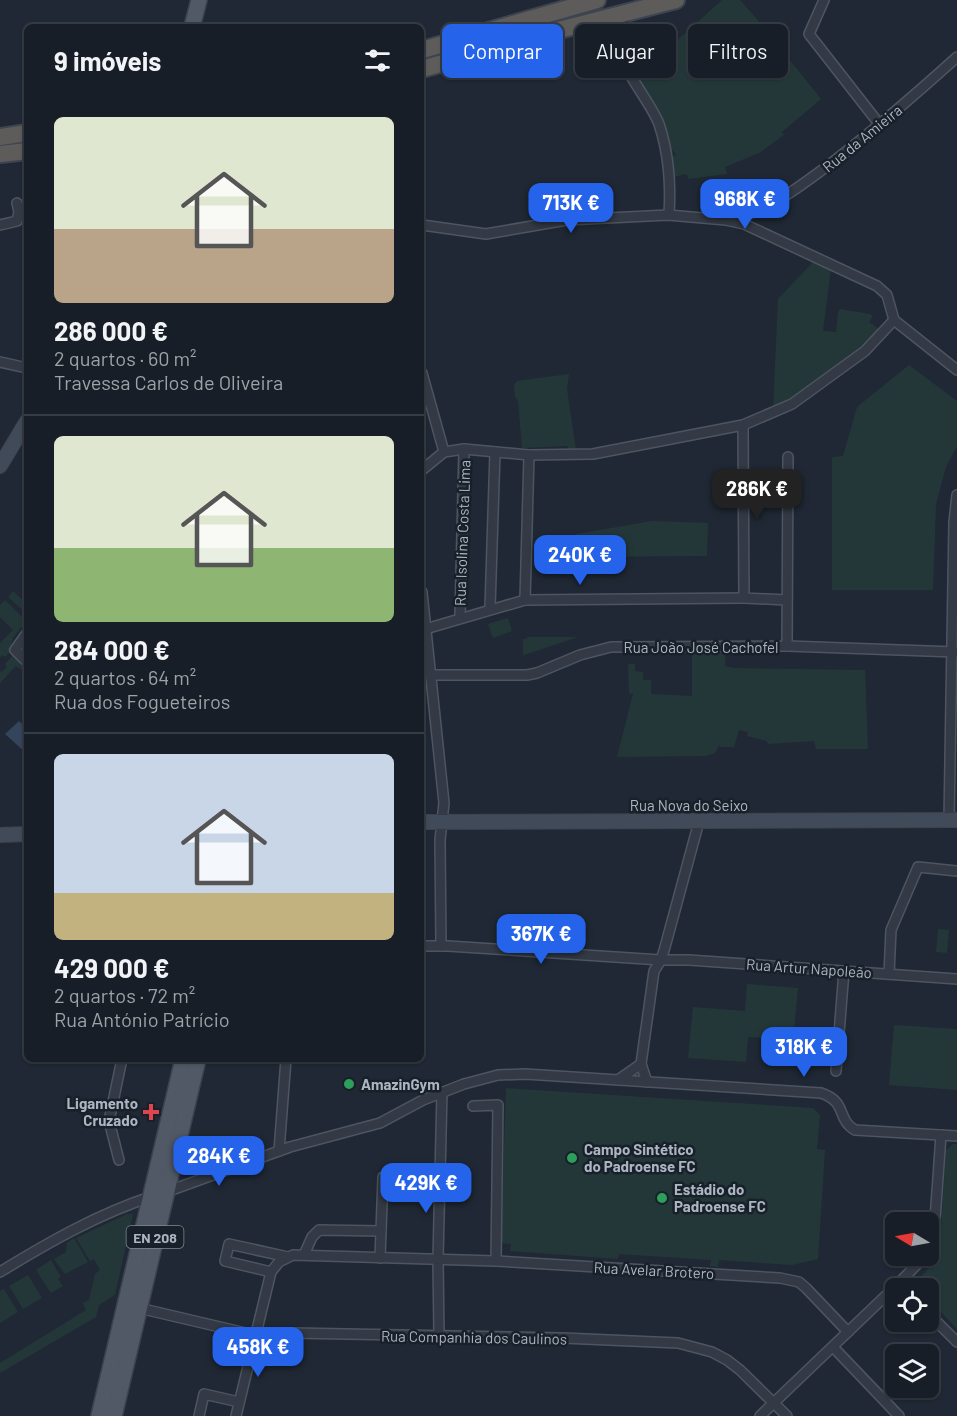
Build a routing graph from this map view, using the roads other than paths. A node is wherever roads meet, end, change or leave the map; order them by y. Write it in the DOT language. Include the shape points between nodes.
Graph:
graph roads {
  1 [pos="199,0"];
  2 [pos="597,0"];
  3 [pos="676,0"];
  4 [pos="824,0"];
  5 [pos="627,15"];
  6 [pos="193,24"];
  7 [pos="424,49"];
  8 [pos="956,59"];
  9 [pos="424,68"];
  10 [pos="880,125"];
  11 [pos="24,133"];
  12 [pos="0,137"];
  13 [pos="24,151"];
  14 [pos="0,154"];
  15 [pos="17,204"];
  16 [pos="758,212"];
  17 [pos="669,215"];
  18 [pos="726,220"];
  19 [pos="0,225"];
  20 [pos="424,225"];
  21 [pos="762,231"];
  22 [pos="894,320"];
  23 [pos="0,362"];
  24 [pos="24,367"];
  25 [pos="957,370"];
  26 [pos="424,380"];
  27 [pos="743,425"];
  28 [pos="24,426"];
  29 [pos="464,449"];
  30 [pos="444,452"];
  31 [pos="495,452"];
  32 [pos="529,455"];
  33 [pos="788,457"];
  34 [pos="0,466"];
  35 [pos="424,468"];
  36 [pos="957,495"];
  37 [pos="744,598"];
  38 [pos="525,600"];
  39 [pos="786,600"];
  40 [pos="490,608"];
  41 [pos="460,618"];
  42 [pos="424,630"];
  43 [pos="24,637"];
  44 [pos="424,638"];
  45 [pos="787,646"];
  46 [pos="954,651"];
  47 [pos="24,659"];
  48 [pos="429,675"];
  49 [pos="953,820"];
  50 [pos="697,821"];
  51 [pos="424,822"];
  52 [pos="443,822"];
  53 [pos="24,834"];
  54 [pos="0,835"];
  55 [pos="957,871"];
  56 [pos="424,946"];
  57 [pos="441,946"];
  58 [pos="661,960"];
  59 [pos="844,971"];
  60 [pos="889,974"];
  61 [pos="957,979"];
  62 [pos="121,1062"];
  63 [pos="182,1062"];
  64 [pos="197,1062"];
  65 [pos="286,1062"];
  66 [pos="641,1064"];
  67 [pos="836,1071"];
  68 [pos="617,1081"];
  69 [pos="647,1082"];
  70 [pos="442,1092"];
  71 [pos="473,1106"];
  72 [pos="941,1135"];
  73 [pos="957,1136"];
  74 [pos="279,1152"];
  75 [pos="119,1160"];
  76 [pos="383,1177"];
  77 [pos="165,1192"];
  78 [pos="150,1197"];
  79 [pos="936,1212"];
  80 [pos="381,1231"];
  81 [pos="304,1256"];
  82 [pos="288,1257"];
  83 [pos="380,1258"];
  84 [pos="438,1258"];
  85 [pos="496,1261"];
  86 [pos="917,1266"];
  87 [pos="0,1272"];
  88 [pos="271,1272"];
  89 [pos="908,1278"];
  90 [pos="885,1300"];
  91 [pos="139,1308"];
  92 [pos="939,1324"];
  93 [pos="848,1332"];
  94 [pos="254,1335"];
  95 [pos="439,1336"];
  96 [pos="957,1342"];
  97 [pos="832,1347"];
  98 [pos="239,1402"];
  99 [pos="774,1403"];
  100 [pos="99,1416"];
  101 [pos="114,1416"];
  102 [pos="199,1416"];
  103 [pos="236,1416"];
  104 [pos="760,1416"];
  105 [pos="787,1416"];
  106 [pos="899,1416"];
  1 -- 6 [label="main road"];
  2 -- 7 [label="highway"];
  3 -- 5 [label="highway"];
  4 -- 10 [label="street" via="809,34"];
  5 -- 9 [label="highway"];
  5 -- 17 [label="street" via="618,28 617,42 627,71 659,127 668,163"];
  8 -- 10 [label="street, Rua da Amieira"];
  10 -- 16 [label="street, Rua da Amieira" via="807,182"];
  11 -- 12 [label="highway"];
  13 -- 14 [label="highway"];
  15 -- 19 [label="street" via="17,221"];
  16 -- 18 [label="street, Rua da Amieira"];
  16 -- 21 [label="street"];
  17 -- 18 [label="street"];
  17 -- 20 [label="street" via="567,220 486,234"];
  18 -- 21 [label="street"];
  21 -- 22 [label="street" via="877,286 886,295"];
  22 -- 25 [label="street"];
  22 -- 27 [label="street" via="865,351 792,404"];
  23 -- 24 [label="street"];
  26 -- 30 [label="street"];
  27 -- 32 [label="street" via="593,454"];
  27 -- 37 [label="street"];
  28 -- 34 [label="main road"];
  29 -- 30 [label="street"];
  29 -- 31 [label="street"];
  29 -- 41 [label="street, Rua Isolina Costa Lima"];
  30 -- 35 [label="street"];
  31 -- 32 [label="street"];
  31 -- 40 [label="street"];
  32 -- 38 [label="street"];
  33 -- 39 [label="street, Rua João José Cachofel"];
  36 -- 46 [label="street"];
  37 -- 38 [label="street"];
  37 -- 39 [label="street"];
  38 -- 40 [label="street"];
  39 -- 45 [label="street, Rua João José Cachofel"];
  40 -- 41 [label="street"];
  41 -- 42 [label="street"];
  43 -- 47 [label="street" via="15,650"];
  44 -- 48 [label="street"];
  45 -- 46 [label="street"];
  45 -- 48 [label="street, Rua João José Cachofel" via="611,647 520,676"];
  46 -- 49 [label="street"];
  48 -- 52 [label="street"];
  49 -- 50 [label="main road, Rua Nova do Seixo"];
  50 -- 52 [label="main road, Rua Nova do Seixo"];
  50 -- 58 [label="street"];
  51 -- 52 [label="main road, Rua Nova do Seixo"];
  52 -- 57 [label="street"];
  53 -- 54 [label="main road"];
  55 -- 60 [label="street" via="918,867 891,930"];
  56 -- 57 [label="street, Rua Artur Napoleão"];
  57 -- 58 [label="street, Rua Artur Napoleão"];
  58 -- 59 [label="street, Rua Artur Napoleão"];
  58 -- 66 [label="street" via="654,971"];
  59 -- 60 [label="street, Rua Artur Napoleão"];
  59 -- 67 [label="street"];
  60 -- 61 [label="street, Rua Artur Napoleão"];
  62 -- 75 [label="street" via="109,1121"];
  63 -- 78 [label="main road, EN 208"];
  64 -- 77 [label="main road, EN 208"];
  65 -- 74 [label="street"];
  66 -- 68 [label="street"];
  66 -- 69 [label="street"];
  68 -- 69 [label="street"];
  68 -- 70 [label="street" via="505,1074"];
  69 -- 72 [label="street" via="821,1093 836,1100 846,1122 855,1130"];
  70 -- 74 [label="street" via="380,1123"];
  70 -- 84 [label="street"];
  71 -- 85 [label="street" via="498,1105"];
  72 -- 73 [label="street"];
  72 -- 79 [label="street"];
  74 -- 77 [label="street"];
  76 -- 80 [label="street"];
  77 -- 78 [label="street"];
  77 -- 91 [label="main road, EN 208"];
  78 -- 87 [label="street" via="74,1228"];
  78 -- 100 [label="main road, EN 208"];
  80 -- 81 [label="street" via="319,1230"];
  80 -- 83 [label="street"];
  81 -- 82 [label="street, Rua Avelar Brotero"];
  81 -- 83 [label="street, Rua Avelar Brotero"];
  82 -- 88 [label="street"];
  82 -- 88 [label="street, Rua Avelar Brotero" via="229,1244 225,1261"];
  83 -- 84 [label="street, Rua Avelar Brotero"];
  84 -- 85 [label="street, Rua Avelar Brotero"];
  84 -- 95 [label="street"];
  85 -- 93 [label="street, Rua Avelar Brotero" via="791,1280 806,1288"];
  86 -- 89 [label="street"];
  88 -- 94 [label="street"];
  90 -- 93 [label="street"];
  91 -- 94 [label="street, Rua Companhia dos Caulinos"];
  91 -- 101 [label="main road, EN 208"];
  92 -- 96 [label="street"];
  93 -- 97 [label="street"];
  94 -- 95 [label="street, Rua Companhia dos Caulinos"];
  94 -- 98 [label="street"];
  95 -- 99 [label="street, Rua Companhia dos Caulinos" via="678,1343 727,1360"];
  97 -- 99 [label="street"];
  97 -- 106 [label="street"];
  98 -- 102 [label="street" via="204,1394"];
  98 -- 103 [label="street"];
  99 -- 104 [label="street"];
  99 -- 105 [label="street, Rua Companhia dos Caulinos"];
}
